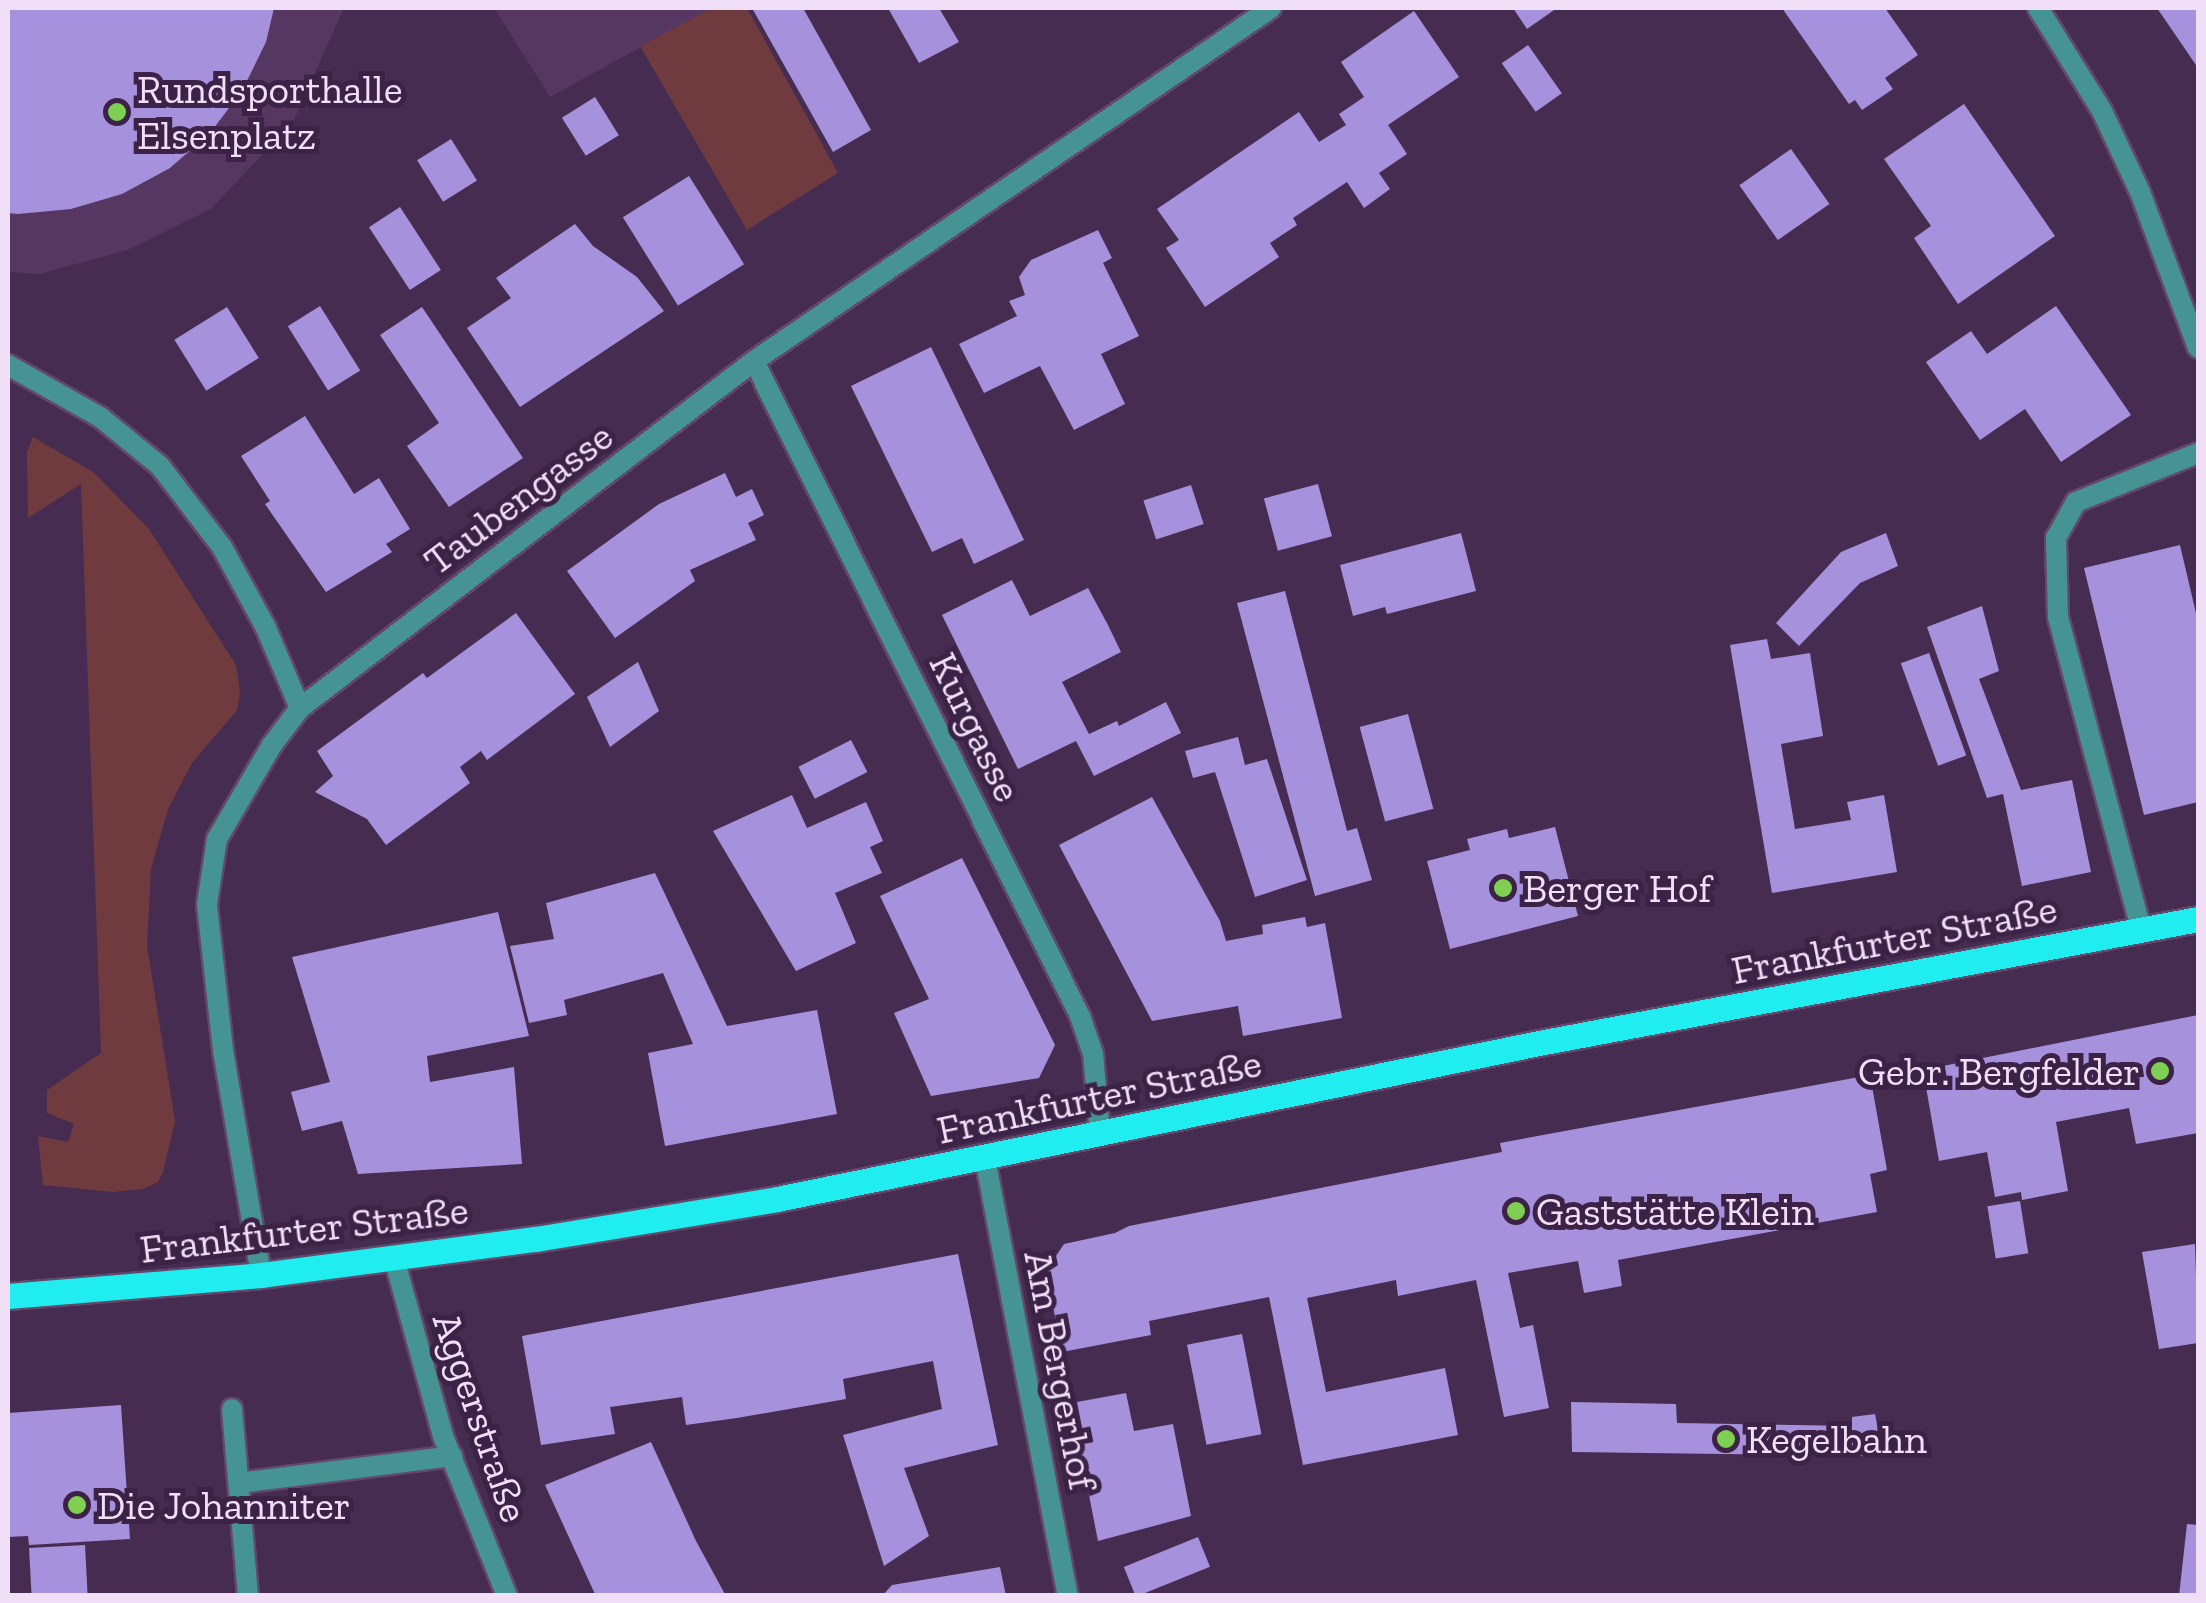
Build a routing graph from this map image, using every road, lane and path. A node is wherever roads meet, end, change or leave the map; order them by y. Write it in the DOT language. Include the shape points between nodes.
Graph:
graph roads {
  1 [pos="1271,8"];
  2 [pos="2038,8"];
  3 [pos="2198,348"];
  4 [pos="754,361"];
  5 [pos="8,365"];
  6 [pos="2198,453"];
  7 [pos="300,708"];
  8 [pos="2198,919"];
  9 [pos="2141,930"];
  10 [pos="1100,1134"];
  11 [pos="985,1158"];
  12 [pos="394,1258"];
  13 [pos="261,1275"];
  14 [pos="8,1296"];
  15 [pos="232,1409"];
  16 [pos="452,1456"];
  17 [pos="238,1483"];
  18 [pos="248,1596"];
  19 [pos="507,1596"];
  20 [pos="1068,1596"];
  1 -- 4 [label="street, Taubengasse"];
  2 -- 3 [label="street" via="2102,110"];
  4 -- 7 [label="street, Taubengasse"];
  4 -- 10 [label="street, Kurgasse" via="1080,1016 1093,1053"];
  5 -- 7 [label="street" via="100,417 160,466 222,547"];
  6 -- 9 [label="street" via="2076,502 2056,538 2058,616"];
  7 -- 13 [label="street, Taubengasse" via="218,838 207,904 223,1050"];
  8 -- 9 [label="main road, Frankfurter Straße"];
  9 -- 10 [label="main road, Frankfurter Straße"];
  10 -- 11 [label="main road, Frankfurter Straße"];
  11 -- 12 [label="main road, Frankfurter Straße" via="776,1199"];
  11 -- 20 [label="street, Am Bergerhof"];
  12 -- 13 [label="main road, Frankfurter Straße"];
  12 -- 16 [label="street, Aggerstraße"];
  13 -- 14 [label="main road, Frankfurter Straße"];
  15 -- 17 [label="street"];
  16 -- 17 [label="street"];
  16 -- 19 [label="street, Aggerstraße"];
  17 -- 18 [label="street"];
}
